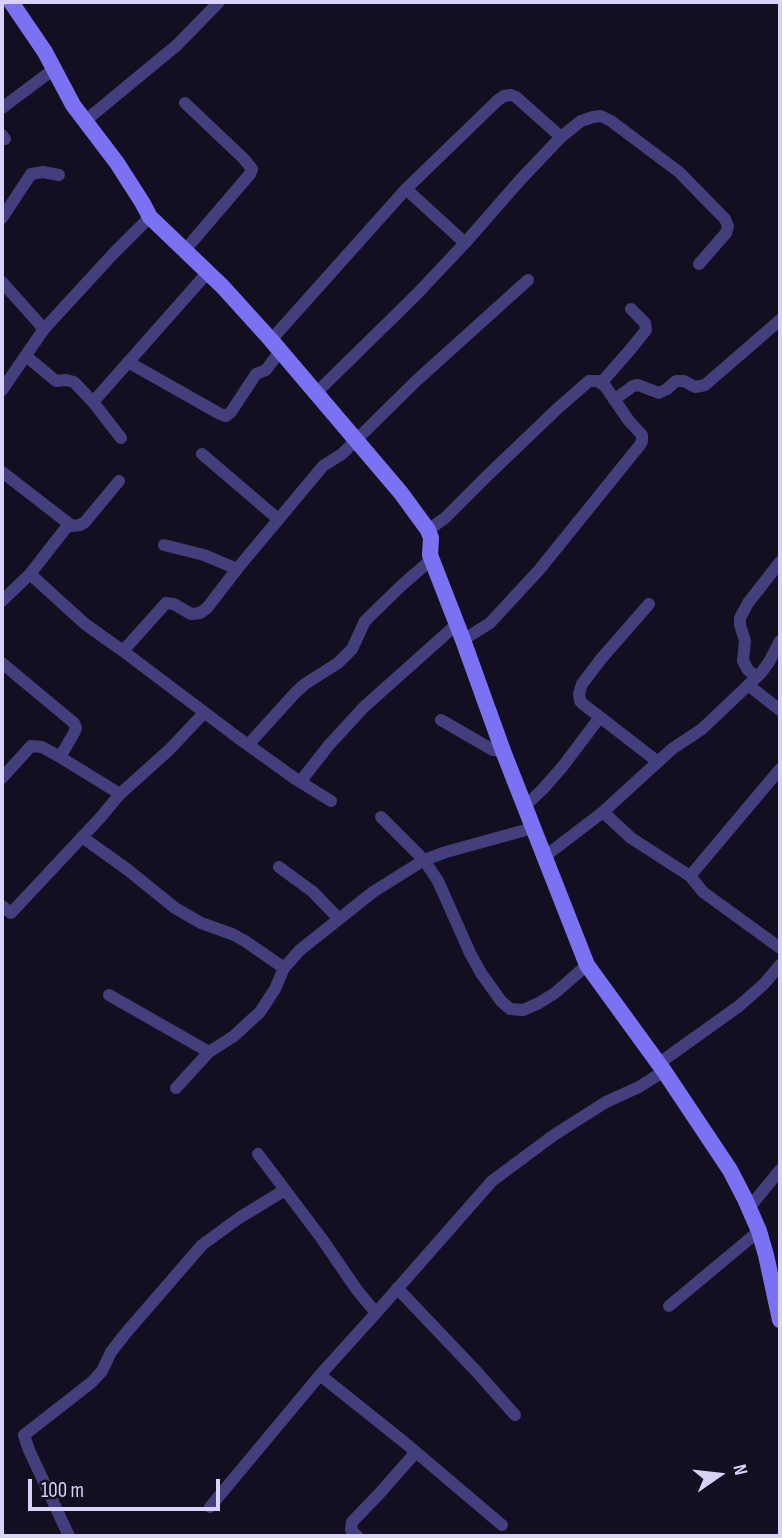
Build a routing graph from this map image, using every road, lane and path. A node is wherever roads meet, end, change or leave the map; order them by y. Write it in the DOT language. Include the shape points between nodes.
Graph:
graph roads {
  1 [pos="12,2"];
  2 [pos="219,2"];
  3 [pos="54,69"];
  4 [pos="185,103"];
  5 [pos="2,108"];
  6 [pos="85,121"];
  7 [pos="561,137"];
  8 [pos="59,175"];
  9 [pos="406,188"];
  10 [pos="150,217"];
  11 [pos="2,218"];
  12 [pos="465,243"];
  13 [pos="185,250"];
  14 [pos="699,264"];
  15 [pos="208,272"];
  16 [pos="528,280"];
  17 [pos="2,282"];
  18 [pos="631,309"];
  19 [pos="780,320"];
  20 [pos="44,329"];
  21 [pos="275,345"];
  22 [pos="26,356"];
  23 [pos="128,362"];
  24 [pos="601,383"];
  25 [pos="2,390"];
  26 [pos="316,393"];
  27 [pos="614,400"];
  28 [pos="93,402"];
  29 [pos="121,438"];
  30 [pos="356,440"];
  31 [pos="202,454"];
  32 [pos="2,472"];
  33 [pos="119,481"];
  34 [pos="278,519"];
  35 [pos="69,524"];
  36 [pos="428,530"];
  37 [pos="164,545"];
  38 [pos="432,559"];
  39 [pos="780,562"];
  40 [pos="237,569"];
  41 [pos="30,574"];
  42 [pos="2,601"];
  43 [pos="649,604"];
  44 [pos="457,624"];
  45 [pos="463,640"];
  46 [pos="780,641"];
  47 [pos="123,651"];
  48 [pos="2,663"];
  49 [pos="752,681"];
  50 [pos="780,710"];
  51 [pos="204,713"];
  52 [pos="600,717"];
  53 [pos="441,720"];
  54 [pos="248,745"];
  55 [pos="503,751"];
  56 [pos="60,757"];
  57 [pos="658,761"];
  58 [pos="780,769"];
  59 [pos="2,778"];
  60 [pos="300,782"];
  61 [pos="120,794"];
  62 [pos="331,801"];
  63 [pos="525,806"];
  64 [pos="603,812"];
  65 [pos="381,817"];
  66 [pos="533,828"];
  67 [pos="82,837"];
  68 [pos="544,857"];
  69 [pos="424,860"];
  70 [pos="279,867"];
  71 [pos="690,876"];
  72 [pos="5,914"];
  73 [pos="339,919"];
  74 [pos="780,948"];
  75 [pos="587,965"];
  76 [pos="780,965"];
  77 [pos="284,968"];
  78 [pos="109,995"];
  79 [pos="209,1052"];
  80 [pos="661,1068"];
  81 [pos="176,1088"];
  82 [pos="258,1154"];
  83 [pos="780,1170"];
  84 [pos="285,1190"];
  85 [pos="749,1208"];
  86 [pos="758,1231"];
  87 [pos="397,1288"];
  88 [pos="670,1306"];
  89 [pos="376,1313"];
  90 [pos="780,1320"];
  91 [pos="320,1375"];
  92 [pos="514,1415"];
  93 [pos="416,1452"];
  94 [pos="210,1507"];
  95 [pos="502,1525"];
  96 [pos="69,1536"];
  97 [pos="357,1536"];
  1 -- 3 [label="street"];
  2 -- 6 [label="street" via="177,45"];
  3 -- 5 [label="street"];
  3 -- 6 [label="street"];
  4 -- 13 [label="street" via="252,169"];
  6 -- 10 [label="street"];
  7 -- 9 [label="street" via="516,97 504,96"];
  7 -- 12 [label="street"];
  7 -- 14 [label="street" via="581,121 601,116 679,172 728,226"];
  8 -- 11 [label="street" via="32,174"];
  9 -- 12 [label="street"];
  9 -- 21 [label="street"];
  10 -- 13 [label="street"];
  10 -- 20 [label="street"];
  12 -- 26 [label="street"];
  13 -- 15 [label="street"];
  15 -- 21 [label="street"];
  15 -- 23 [label="street"];
  16 -- 30 [label="street"];
  17 -- 20 [label="street"];
  18 -- 24 [label="street" via="646,330"];
  19 -- 27 [label="street" via="705,385 676,381 659,393 633,386"];
  20 -- 22 [label="street"];
  21 -- 23 [label="street" via="266,370 256,374 226,416"];
  21 -- 26 [label="street"];
  22 -- 25 [label="street"];
  22 -- 28 [label="street" via="56,381 74,382"];
  23 -- 28 [label="street"];
  24 -- 27 [label="street"];
  24 -- 36 [label="street" via="589,381 577,391"];
  26 -- 30 [label="street"];
  27 -- 45 [label="street" via="642,435 640,445 539,570 490,623"];
  28 -- 29 [label="street"];
  30 -- 34 [label="street" via="323,466"];
  30 -- 36 [label="street"];
  31 -- 34 [label="street"];
  32 -- 35 [label="street"];
  33 -- 35 [label="street" via="85,522"];
  34 -- 40 [label="street"];
  35 -- 41 [label="street"];
  36 -- 38 [label="street"];
  37 -- 40 [label="street"];
  38 -- 44 [label="street"];
  38 -- 54 [label="street" via="365,621 352,649 296,692"];
  39 -- 49 [label="street" via="740,618 743,661"];
  40 -- 47 [label="street" via="207,608 191,614 166,603"];
  41 -- 42 [label="street"];
  41 -- 47 [label="street"];
  43 -- 52 [label="street" via="582,684 580,701"];
  44 -- 45 [label="street"];
  44 -- 60 [label="street" via="365,707"];
  45 -- 55 [label="street"];
  46 -- 49 [label="street"];
  47 -- 51 [label="street"];
  48 -- 56 [label="street" via="74,723 74,733"];
  49 -- 50 [label="street"];
  49 -- 57 [label="street" via="702,729"];
  51 -- 54 [label="street"];
  51 -- 61 [label="street"];
  52 -- 57 [label="street"];
  52 -- 63 [label="street"];
  53 -- 55 [label="street" via="493,750"];
  54 -- 60 [label="street"];
  55 -- 63 [label="street"];
  56 -- 59 [label="street" via="31,746"];
  56 -- 61 [label="street"];
  57 -- 64 [label="street"];
  58 -- 71 [label="street"];
  60 -- 62 [label="street"];
  61 -- 67 [label="street"];
  63 -- 66 [label="street"];
  64 -- 68 [label="street"];
  64 -- 71 [label="street" via="631,838"];
  65 -- 69 [label="street"];
  66 -- 68 [label="street"];
  66 -- 69 [label="street"];
  67 -- 72 [label="street"];
  67 -- 77 [label="street" via="175,908 245,941"];
  68 -- 75 [label="street"];
  69 -- 73 [label="street"];
  69 -- 75 [label="street" via="481,973 510,1009 523,1010 539,1003"];
  70 -- 73 [label="street"];
  71 -- 74 [label="street" via="703,892"];
  73 -- 77 [label="street"];
  75 -- 80 [label="street"];
  76 -- 80 [label="street" via="739,1006"];
  77 -- 79 [label="street" via="260,1012"];
  78 -- 79 [label="street"];
  79 -- 81 [label="street"];
  80 -- 85 [label="street" via="718,1151"];
  80 -- 87 [label="street" via="639,1087 554,1135 492,1181"];
  82 -- 84 [label="street"];
  83 -- 85 [label="street"];
  84 -- 89 [label="street"];
  84 -- 96 [label="street" via="202,1245 111,1352 92,1382 24,1435"];
  85 -- 86 [label="street"];
  86 -- 88 [label="street"];
  86 -- 90 [label="street"];
  87 -- 89 [label="street"];
  87 -- 92 [label="street"];
  89 -- 91 [label="street"];
  91 -- 93 [label="street"];
  91 -- 94 [label="street"];
  93 -- 95 [label="street"];
  93 -- 97 [label="street" via="352,1522 351,1530"];
}
